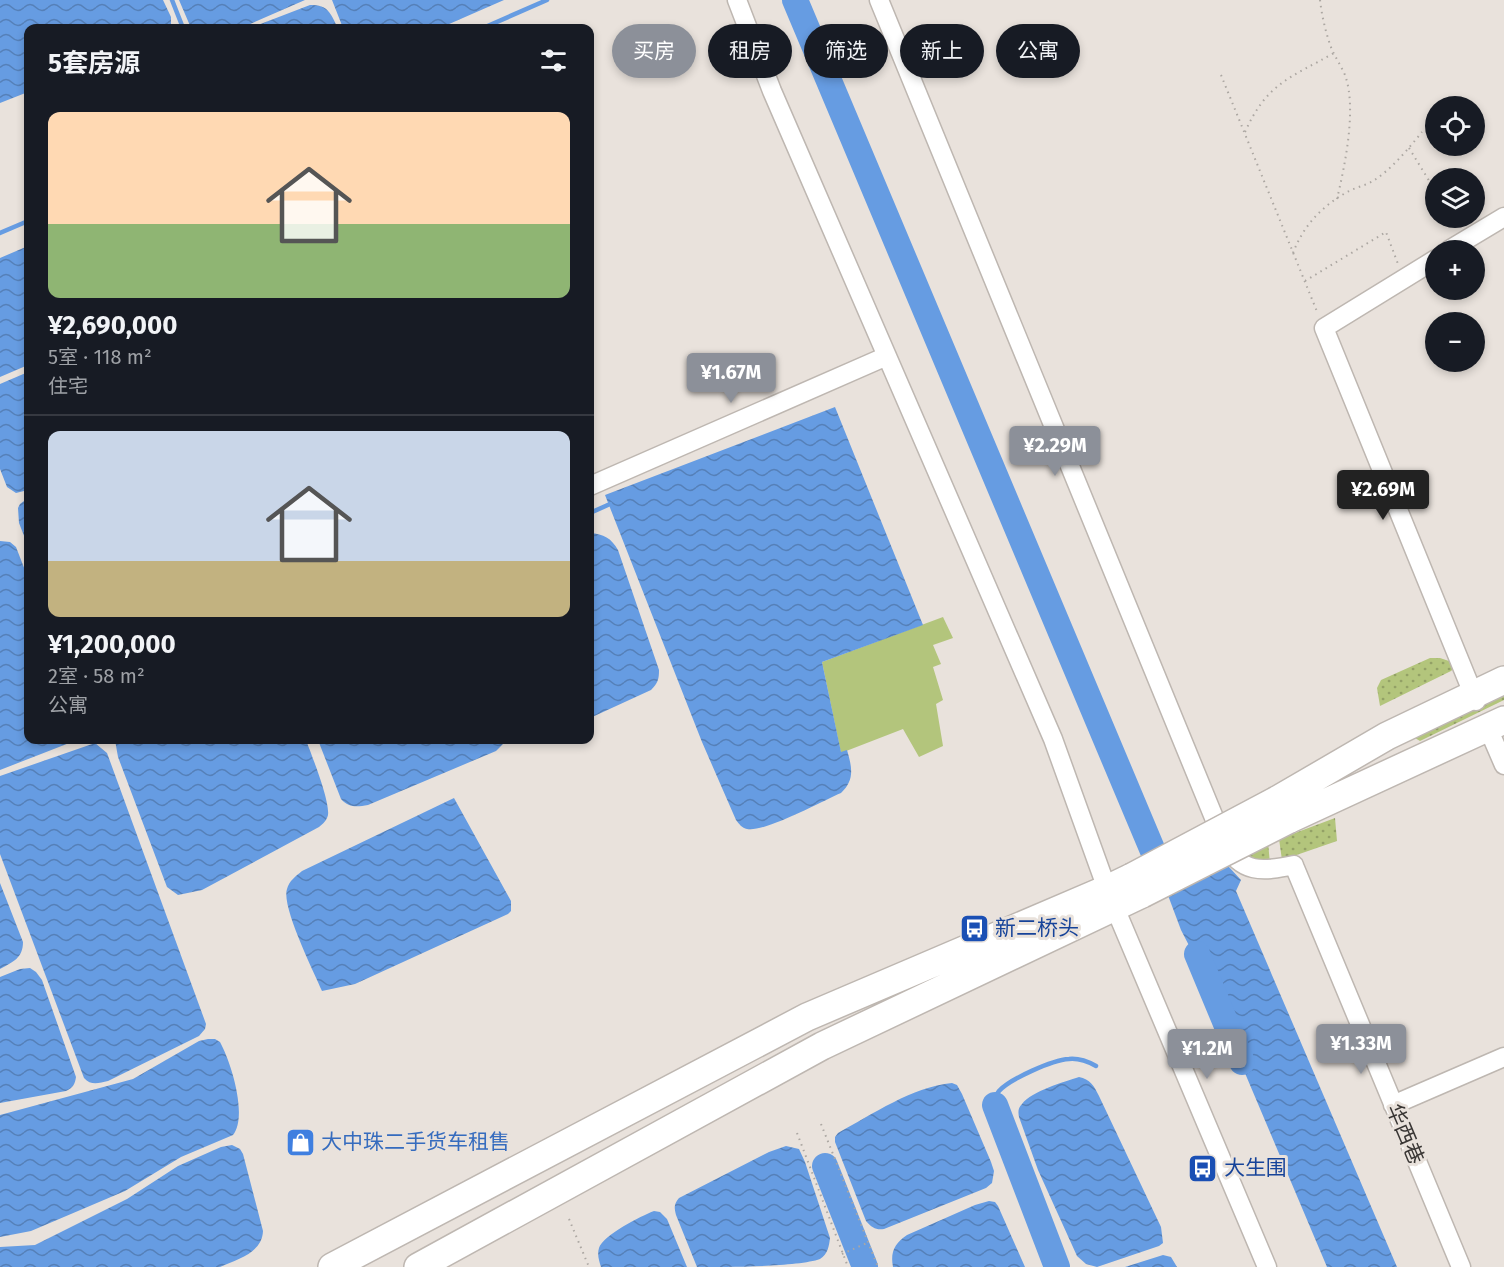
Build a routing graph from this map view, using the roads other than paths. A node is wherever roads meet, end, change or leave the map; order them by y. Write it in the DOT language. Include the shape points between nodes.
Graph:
graph roads {
  1 [pos="737,0"];
  2 [pos="879,0"];
  3 [pos="1504,217"];
  4 [pos="1466,240"];
  5 [pos="1425,266"];
  6 [pos="887,356"];
  7 [pos="594,484"];
  8 [pos="1504,680"];
  9 [pos="1476,701"];
  10 [pos="1496,724"];
  11 [pos="1504,765"];
  12 [pos="1283,810"];
  13 [pos="1111,898"];
  14 [pos="1504,1057"];
  15 [pos="1393,1105"];
  16 [pos="332,1267"];
  17 [pos="418,1267"];
  18 [pos="1267,1267"];
  19 [pos="1461,1267"];
  1 -- 6 [label="street" via="772,91"];
  2 -- 15 [label="street, 华西巷" via="1224,842 1236,861 1245,866 1294,867"];
  3 -- 4 [label="street"];
  5 -- 9 [label="street" via="1324,328"];
  6 -- 7 [label="street"];
  6 -- 13 [label="street" via="1053,739"];
  8 -- 12 [label="highway" via="1387,736"];
  10 -- 11 [label="street"];
  10 -- 12 [label="highway"];
  12 -- 13 [label="highway, bridge"];
  13 -- 16 [label="highway" via="807,1017"];
  13 -- 17 [label="highway" via="822,1046"];
  13 -- 18 [label="street"];
  14 -- 15 [label="street"];
  15 -- 19 [label="street, 华西巷"];
}
